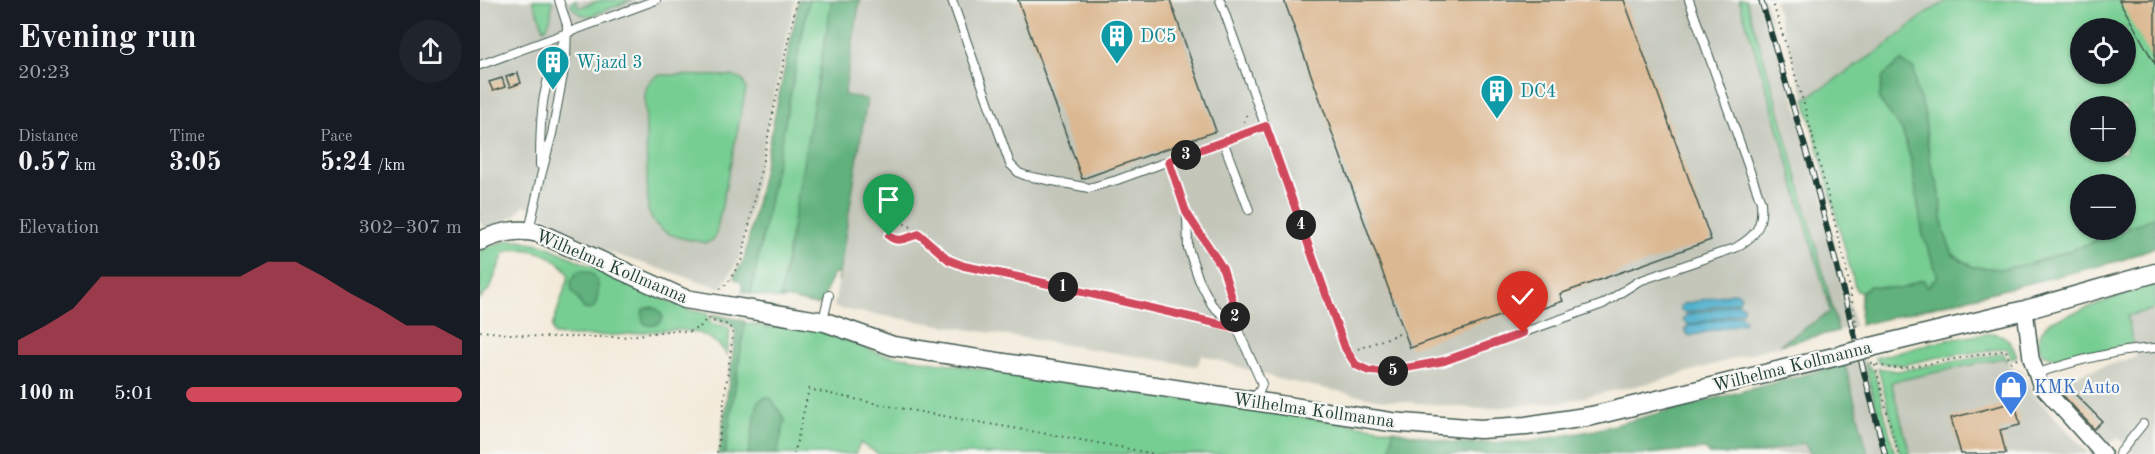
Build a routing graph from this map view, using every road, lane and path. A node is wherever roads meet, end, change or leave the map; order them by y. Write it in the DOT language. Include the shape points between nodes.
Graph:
graph roads {
  1 [pos="559,0"];
  2 [pos="656,0"];
  3 [pos="797,0"];
  4 [pos="951,0"];
  5 [pos="1220,0"];
  6 [pos="1689,0"];
  7 [pos="1772,0"];
  8 [pos="568,32"];
  9 [pos="480,65"];
  10 [pos="1266,126"];
  11 [pos="1223,141"];
  12 [pos="1169,161"];
  13 [pos="540,176"];
  14 [pos="1249,210"];
  15 [pos="1186,212"];
  16 [pos="529,231"];
  17 [pos="919,234"];
  18 [pos="480,241"];
  19 [pos="2155,273"];
  20 [pos="715,290"];
  21 [pos="829,295"];
  22 [pos="2025,310"];
  23 [pos="822,322"];
  24 [pos="1237,328"];
  25 [pos="1857,329"];
  26 [pos="480,331"];
  27 [pos="1401,333"];
  28 [pos="2155,348"];
  29 [pos="1869,354"];
  30 [pos="1358,356"];
  31 [pos="2018,359"];
  32 [pos="1875,365"];
  33 [pos="2036,374"];
  34 [pos="1251,401"];
  35 [pos="2143,424"];
  36 [pos="717,454"];
  37 [pos="794,454"];
  38 [pos="1154,454"];
  39 [pos="1898,454"];
  40 [pos="2103,454"];
  41 [pos="2119,454"];
  1 -- 8 [label="lane"];
  2 -- 8 [label="lane"];
  3 -- 20 [label="path" via="742,259 725,286"];
  4 -- 12 [label="lane" via="1015,170 1089,188"];
  5 -- 10 [label="lane"];
  6 -- 10 [label="lane" via="1761,202 1757,231 1749,241 1735,248 1639,281 1603,304 1444,361 1384,372 1356,365 1345,348"];
  7 -- 25 [label="path" via="1804,104"];
  8 -- 9 [label="lane"];
  8 -- 13 [label="lane" via="552,134"];
  8 -- 13 [label="lane" via="552,62 543,97"];
  10 -- 11 [label="lane"];
  11 -- 12 [label="lane"];
  11 -- 14 [label="lane"];
  12 -- 15 [label="lane"];
  13 -- 16 [label="lane"];
  15 -- 24 [label="lane" via="1223,269"];
  15 -- 24 [label="lane" via="1188,248 1199,280 1212,305"];
  16 -- 18 [label="street, Wilhelma Kollmanna" via="498,233"];
  16 -- 23 [label="street, Wilhelma Kollmanna" via="681,298"];
  17 -- 17 [label="path" via="899,222 888,225 893,240"];
  17 -- 24 [label="path" via="949,260 964,266"];
  19 -- 22 [label="street, Wilhelma Kollmanna"];
  21 -- 23 [label="lane"];
  22 -- 29 [label="street, Wilhelma Kollmanna"];
  22 -- 33 [label="street"];
  23 -- 34 [label="street, Wilhelma Kollmanna" via="898,347"];
  24 -- 34 [label="lane" via="1262,384"];
  26 -- 36 [label="path" via="542,337 622,337 674,330 688,332 700,327 709,314 711,321 729,325 733,334"];
  27 -- 30 [label="path" via="1355,350"];
  28 -- 33 [label="lane" via="2131,349"];
  29 -- 32 [label="path"];
  29 -- 34 [label="street, Wilhelma Kollmanna, bridge" via="1838,356 1593,416 1492,429 1403,423"];
  31 -- 32 [label="path" via="2010,362 2006,350 1904,368"];
  32 -- 39 [label="path"];
  33 -- 40 [label="street" via="2045,390"];
  35 -- 41 [label="lane"];
  37 -- 38 [label="path" via="809,389"];
}
